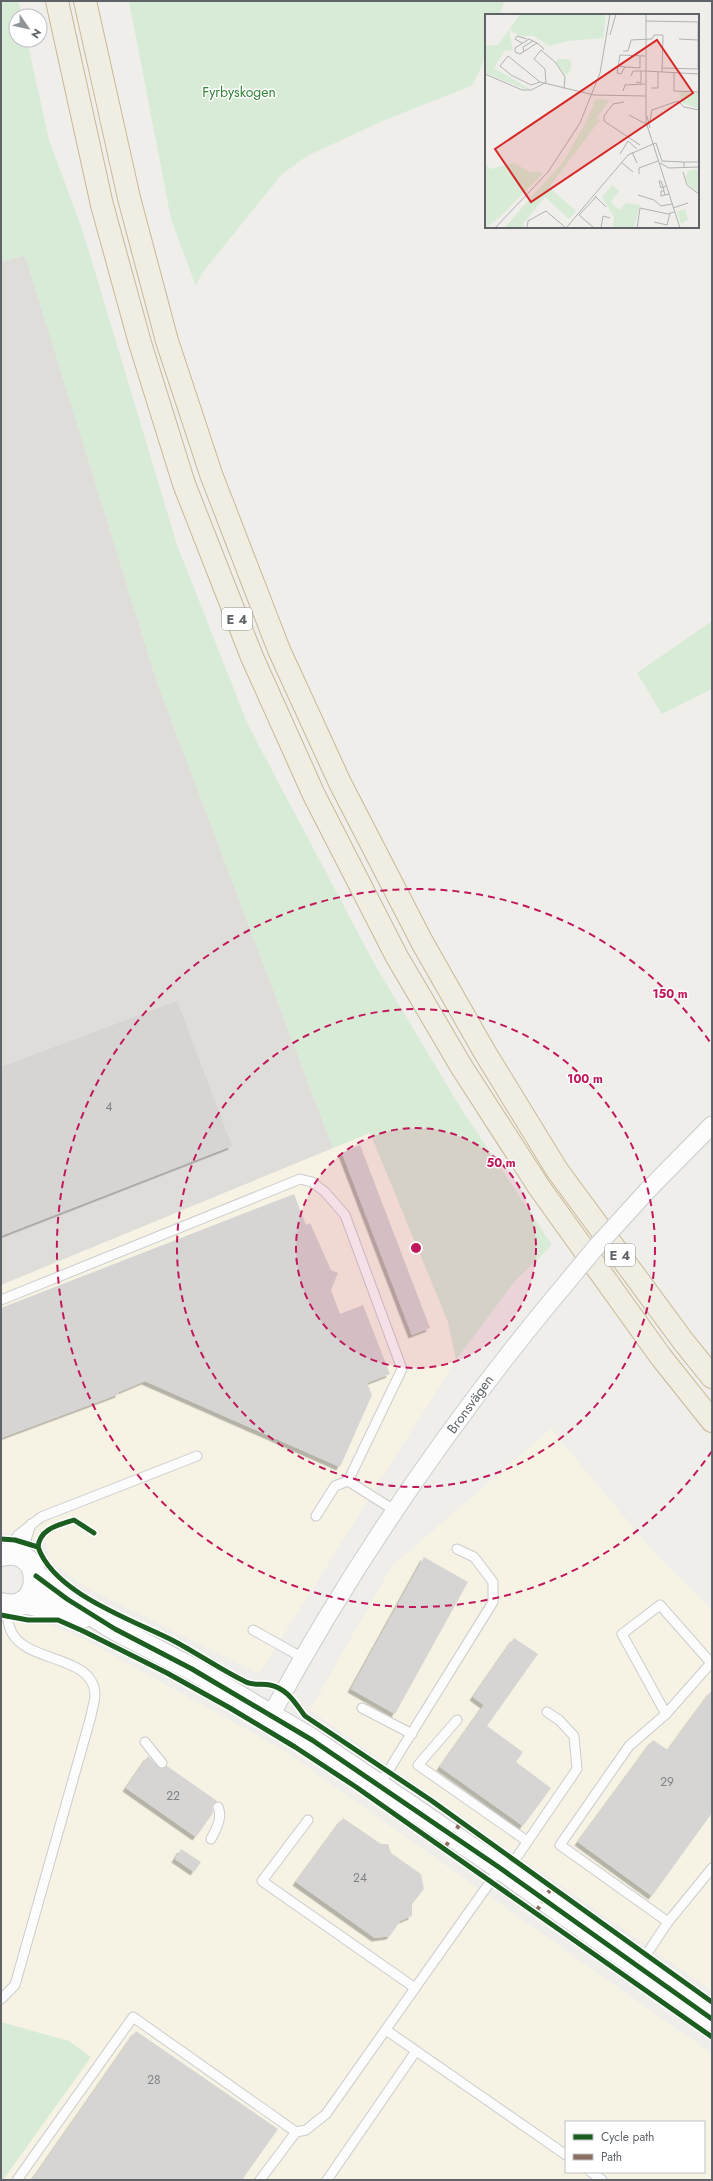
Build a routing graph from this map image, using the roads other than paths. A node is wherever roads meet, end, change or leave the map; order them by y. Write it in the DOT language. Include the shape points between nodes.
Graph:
graph roads {
  1 [pos="57,1"];
  2 [pos="85,1"];
  3 [pos="712,1125"];
  4 [pos="1,1300"];
  5 [pos="712,1377"];
  6 [pos="712,1421"];
  7 [pos="197,1456"];
  8 [pos="348,1481"];
  9 [pos="394,1510"];
  10 [pos="316,1516"];
  11 [pos="31,1524"];
  12 [pos="457,1549"];
  13 [pos="4,1555"];
  14 [pos="32,1569"];
  15 [pos="10,1604"];
  16 [pos="115,1629"];
  17 [pos="253,1630"];
  18 [pos="303,1658"];
  19 [pos="711,1664"];
  20 [pos="362,1708"];
  21 [pos="547,1712"];
  22 [pos="666,1714"];
  23 [pos="271,1715"];
  24 [pos="457,1720"];
  25 [pos="412,1734"];
  26 [pos="145,1742"];
  27 [pos="162,1763"];
  28 [pos="380,1784"];
  29 [pos="218,1807"];
  30 [pos="308,1820"];
  31 [pos="211,1838"];
  32 [pos="527,1842"];
  33 [pos="712,1868"];
  34 [pos="503,1870"];
  35 [pos="668,1922"];
  36 [pos="638,1967"];
  37 [pos="415,1988"];
  38 [pos="1,1999"];
  39 [pos="712,2019"];
  40 [pos="386,2030"];
  41 [pos="416,2051"];
  42 [pos="296,2132"];
  43 [pos="565,2154"];
  44 [pos="592,2173"];
  45 [pos="17,2180"];
  46 [pos="260,2180"];
  47 [pos="327,2180"];
  48 [pos="602,2180"];
  1 -- 6 [label="highway, E 4" via="102,205 140,343 184,484 252,657 314,795 397,957 461,1066 539,1187 661,1356"];
  2 -- 5 [label="highway, E 4" via="129,198 167,341 211,474 279,650 340,783 422,942 484,1051 557,1170"];
  3 -- 9 [label="street, Bronsvägen, bridge" via="647,1191 548,1305 469,1404"];
  4 -- 8 [label="lane" via="300,1179 312,1182 325,1192 345,1215 402,1369"];
  7 -- 11 [label="lane" via="41,1517"];
  8 -- 9 [label="lane"];
  8 -- 10 [label="lane" via="335,1486"];
  9 -- 18 [label="street, Bronsvägen"];
  11 -- 13 [label="lane" via="18,1535"];
  11 -- 14 [label="lane" via="25,1543"];
  12 -- 25 [label="lane" via="474,1557 493,1582 493,1602"];
  13 -- 14 [label="street" via="22,1557"];
  14 -- 15 [label="street" via="33,1591"];
  14 -- 16 [label="street" via="67,1599"];
  15 -- 16 [label="street" via="59,1610"];
  15 -- 38 [label="lane" via="12,1633 22,1645 83,1671 91,1682 95,1694 15,1986"];
  16 -- 23 [label="street" via="192,1669"];
  17 -- 18 [label="lane"];
  18 -- 23 [label="street, Bronsvägen"];
  19 -- 22 [label="lane"];
  19 -- 22 [label="lane" via="660,1605 622,1634"];
  20 -- 25 [label="lane"];
  21 -- 32 [label="lane" via="574,1736 577,1769"];
  22 -- 35 [label="lane" via="629,1746 560,1845"];
  23 -- 28 [label="street"];
  24 -- 32 [label="lane" via="418,1765"];
  25 -- 28 [label="lane"];
  26 -- 27 [label="lane"];
  28 -- 34 [label="street"];
  29 -- 31 [label="lane" via="219,1822"];
  30 -- 37 [label="lane" via="262,1881"];
  32 -- 34 [label="lane"];
  33 -- 35 [label="lane"];
  34 -- 36 [label="street"];
  34 -- 37 [label="lane"];
  35 -- 36 [label="lane"];
  36 -- 39 [label="street"];
  37 -- 40 [label="lane"];
  40 -- 41 [label="lane"];
  40 -- 42 [label="lane" via="326,2114 306,2130"];
  41 -- 43 [label="lane"];
  41 -- 47 [label="lane"];
  42 -- 45 [label="lane" via="133,2017"];
  42 -- 46 [label="lane"];
  44 -- 48 [label="lane"];
}
